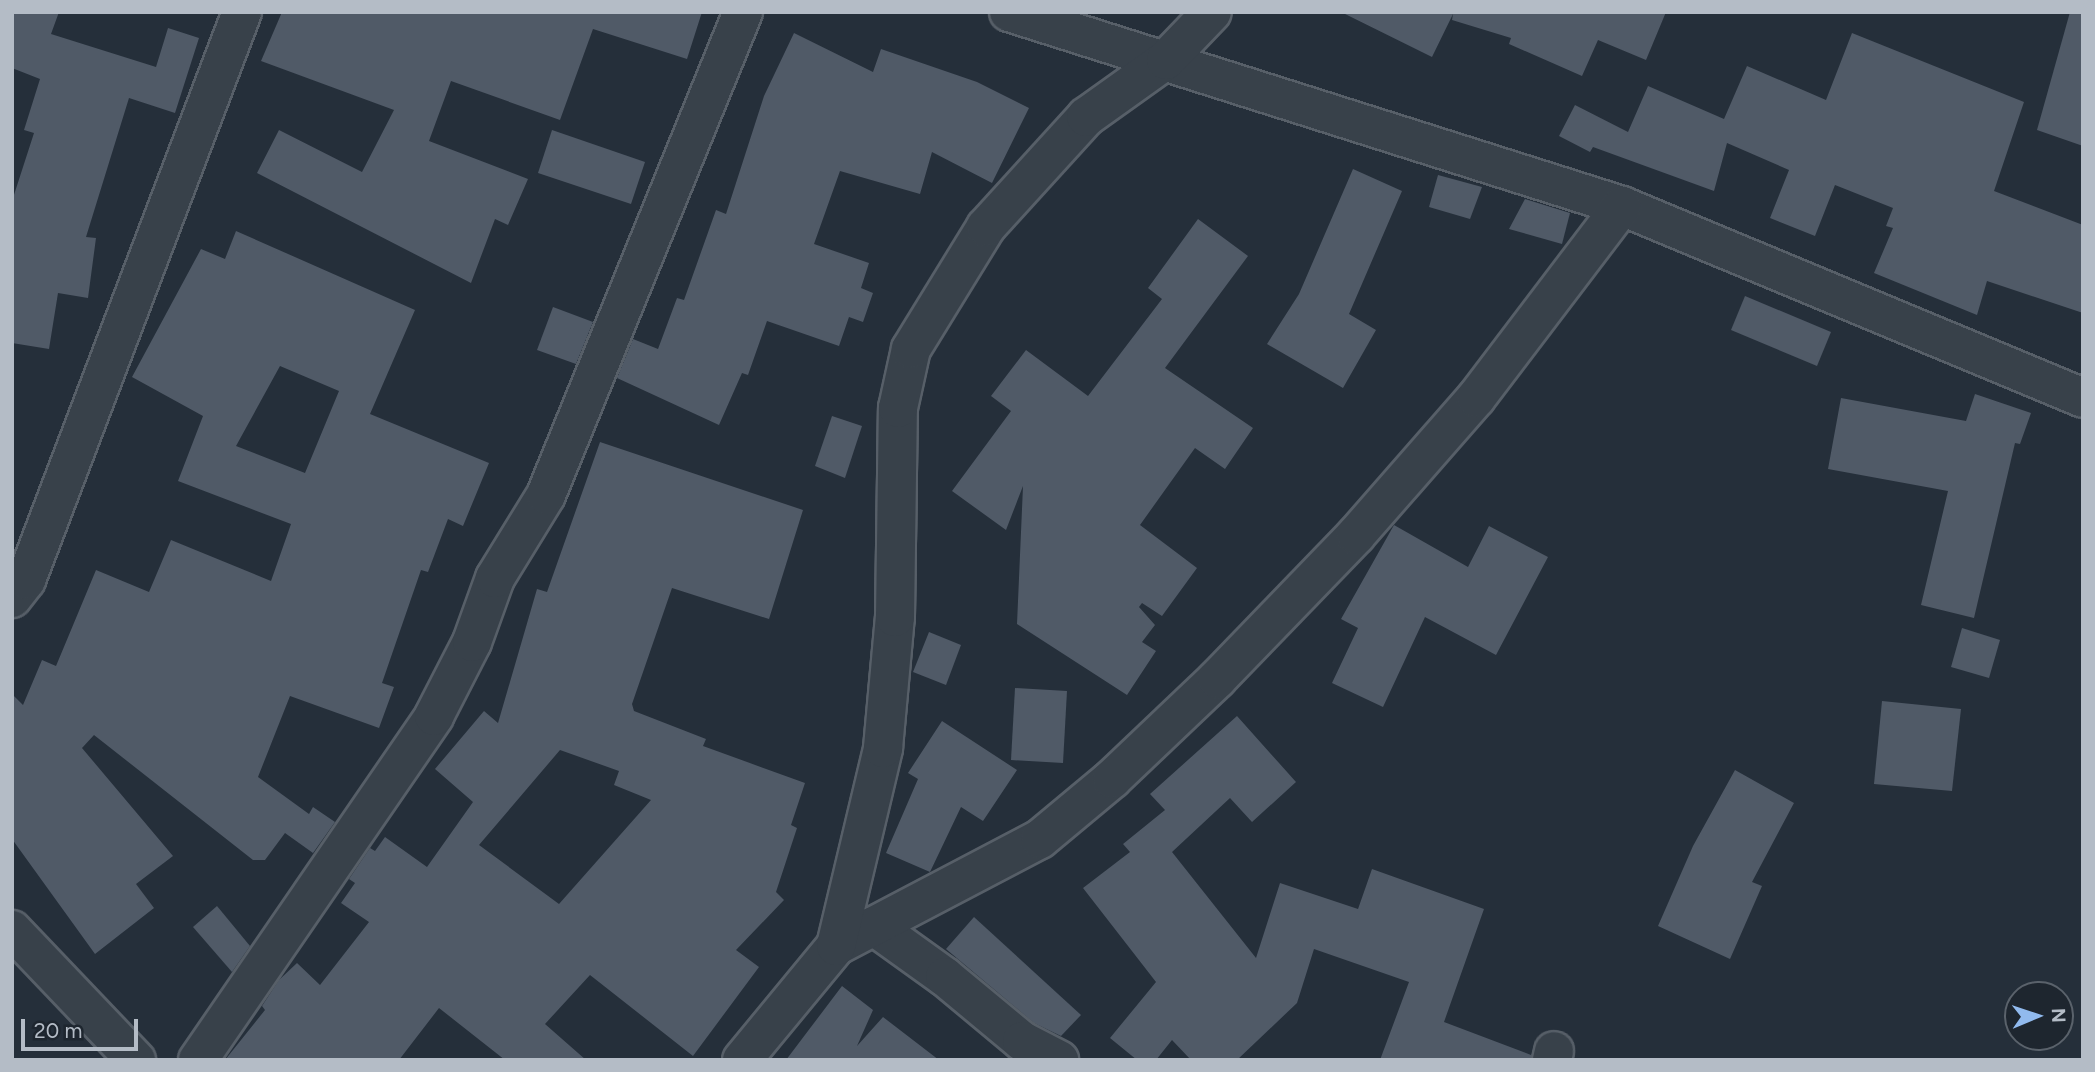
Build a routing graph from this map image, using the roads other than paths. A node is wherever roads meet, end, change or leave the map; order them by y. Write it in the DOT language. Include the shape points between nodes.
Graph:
graph roads {
  1 [pos="242,12"];
  2 [pos="743,12"];
  3 [pos="1009,12"];
  4 [pos="1212,12"];
  5 [pos="1166,60"];
  6 [pos="1622,206"];
  7 [pos="2083,398"];
  8 [pos="12,598"];
  9 [pos="874,926"];
  10 [pos="12,930"];
  11 [pos="836,946"];
  12 [pos="136,1060"];
  13 [pos="198,1060"];
  14 [pos="742,1060"];
  15 [pos="1059,1060"];
  1 -- 8 [label="street" via="26,580"];
  2 -- 13 [label="street" via="546,495 495,578 472,642 440,703"];
  3 -- 5 [label="street"];
  4 -- 5 [label="street"];
  5 -- 6 [label="street"];
  5 -- 11 [label="street" via="1086,117 986,227 911,349 898,408 895,617 883,748"];
  6 -- 7 [label="street"];
  6 -- 9 [label="street" via="1476,398 1356,535 1217,679 1112,779 1040,839"];
  9 -- 11 [label="street"];
  9 -- 15 [label="street" via="945,976 1022,1041"];
  10 -- 12 [label="street"];
  11 -- 14 [label="street"];
}
